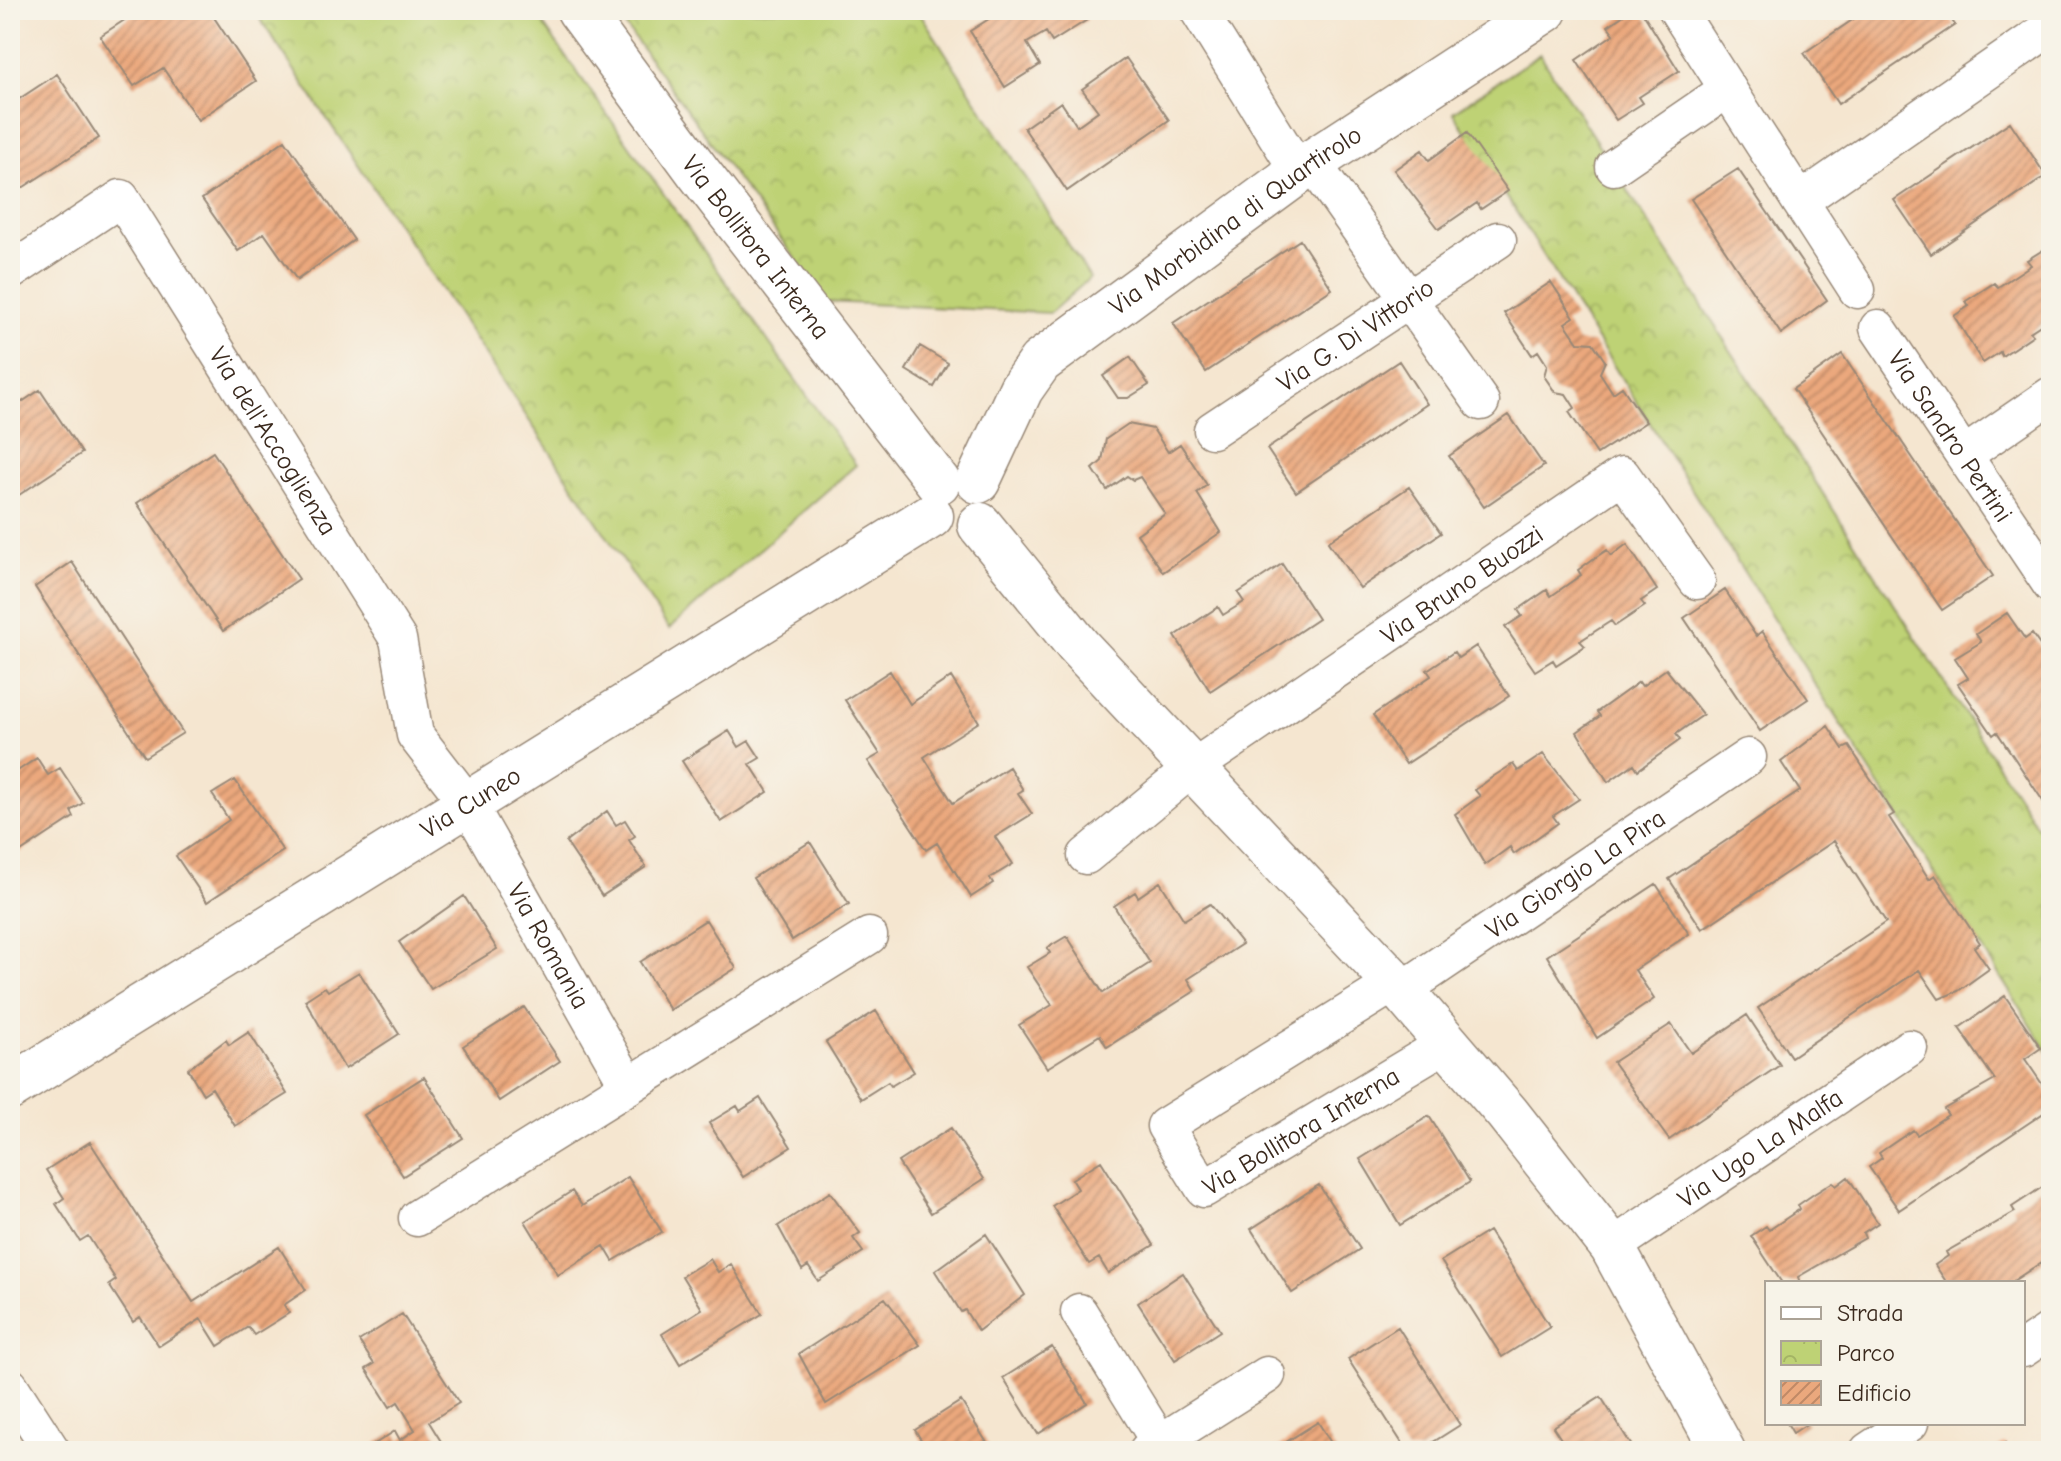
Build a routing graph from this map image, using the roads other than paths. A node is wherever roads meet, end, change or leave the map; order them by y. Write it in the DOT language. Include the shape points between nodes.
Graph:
graph roads {
  1 [pos="579,10"];
  2 [pos="1198,10"];
  3 [pos="1545,10"];
  4 [pos="1677,10"];
  5 [pos="2051,27"];
  6 [pos="1728,89"];
  7 [pos="1306,167"];
  8 [pos="1614,167"];
  9 [pos="1800,201"];
  10 [pos="1498,240"];
  11 [pos="10,272"];
  12 [pos="1857,290"];
  13 [pos="1410,299"];
  14 [pos="1878,328"];
  15 [pos="2051,395"];
  16 [pos="1481,402"];
  17 [pos="1212,430"];
  18 [pos="1964,455"];
  19 [pos="949,493"];
  20 [pos="1697,581"];
  21 [pos="2051,585"];
  22 [pos="1748,757"];
  23 [pos="1194,767"];
  24 [pos="469,805"];
  25 [pos="1086,856"];
  26 [pos="869,936"];
  27 [pos="1398,987"];
  28 [pos="1447,1043"];
  29 [pos="1909,1048"];
  30 [pos="628,1085"];
  31 [pos="10,1088"];
  32 [pos="417,1218"];
  33 [pos="1612,1247"];
  34 [pos="1079,1312"];
  35 [pos="2051,1330"];
  36 [pos="2025,1348"];
  37 [pos="1267,1375"];
  38 [pos="10,1386"];
  39 [pos="1907,1425"];
  40 [pos="1153,1447"];
  41 [pos="52,1451"];
  42 [pos="1723,1451"];
  43 [pos="1868,1451"];
  1 -- 19 [label="street, Via Bollitora Interna" via="727,210"];
  2 -- 7 [label="street"];
  3 -- 7 [label="street, Via Morbidina di Quartirolo"];
  4 -- 6 [label="street"];
  5 -- 9 [label="street"];
  6 -- 8 [label="street"];
  6 -- 9 [label="street"];
  7 -- 13 [label="street"];
  7 -- 19 [label="street, Via Morbidina di Quartirolo" via="1040,362"];
  9 -- 12 [label="street"];
  10 -- 13 [label="street, Via G. Di Vittorio"];
  11 -- 24 [label="street, Via dell'Accoglienza" via="121,198 398,639 415,735"];
  13 -- 16 [label="street"];
  13 -- 17 [label="street, Via G. Di Vittorio"];
  14 -- 18 [label="street, Via Sandro Pertini"];
  15 -- 18 [label="street"];
  18 -- 21 [label="street, Via Sandro Pertini"];
  19 -- 23 [label="street" via="942,528 957,534 980,525 1069,636"];
  19 -- 24 [label="street, Via Cuneo"];
  20 -- 23 [label="street, Via Bruno Buozzi" via="1622,475"];
  22 -- 27 [label="street, Via Giorgio La Pira"];
  23 -- 25 [label="street"];
  23 -- 27 [label="street"];
  24 -- 30 [label="street, Via Romania"];
  24 -- 31 [label="street, Via Cuneo"];
  26 -- 30 [label="street"];
  27 -- 28 [label="street"];
  27 -- 28 [label="street, Via Bollitora Interna" via="1165,1126 1204,1189"];
  28 -- 33 [label="street"];
  29 -- 33 [label="street, Via Ugo La Malfa"];
  30 -- 32 [label="street"];
  33 -- 42 [label="street"];
  34 -- 40 [label="street"];
  35 -- 36 [label="street"];
  37 -- 40 [label="street"];
  38 -- 41 [label="street"];
  39 -- 43 [label="street"];
}
